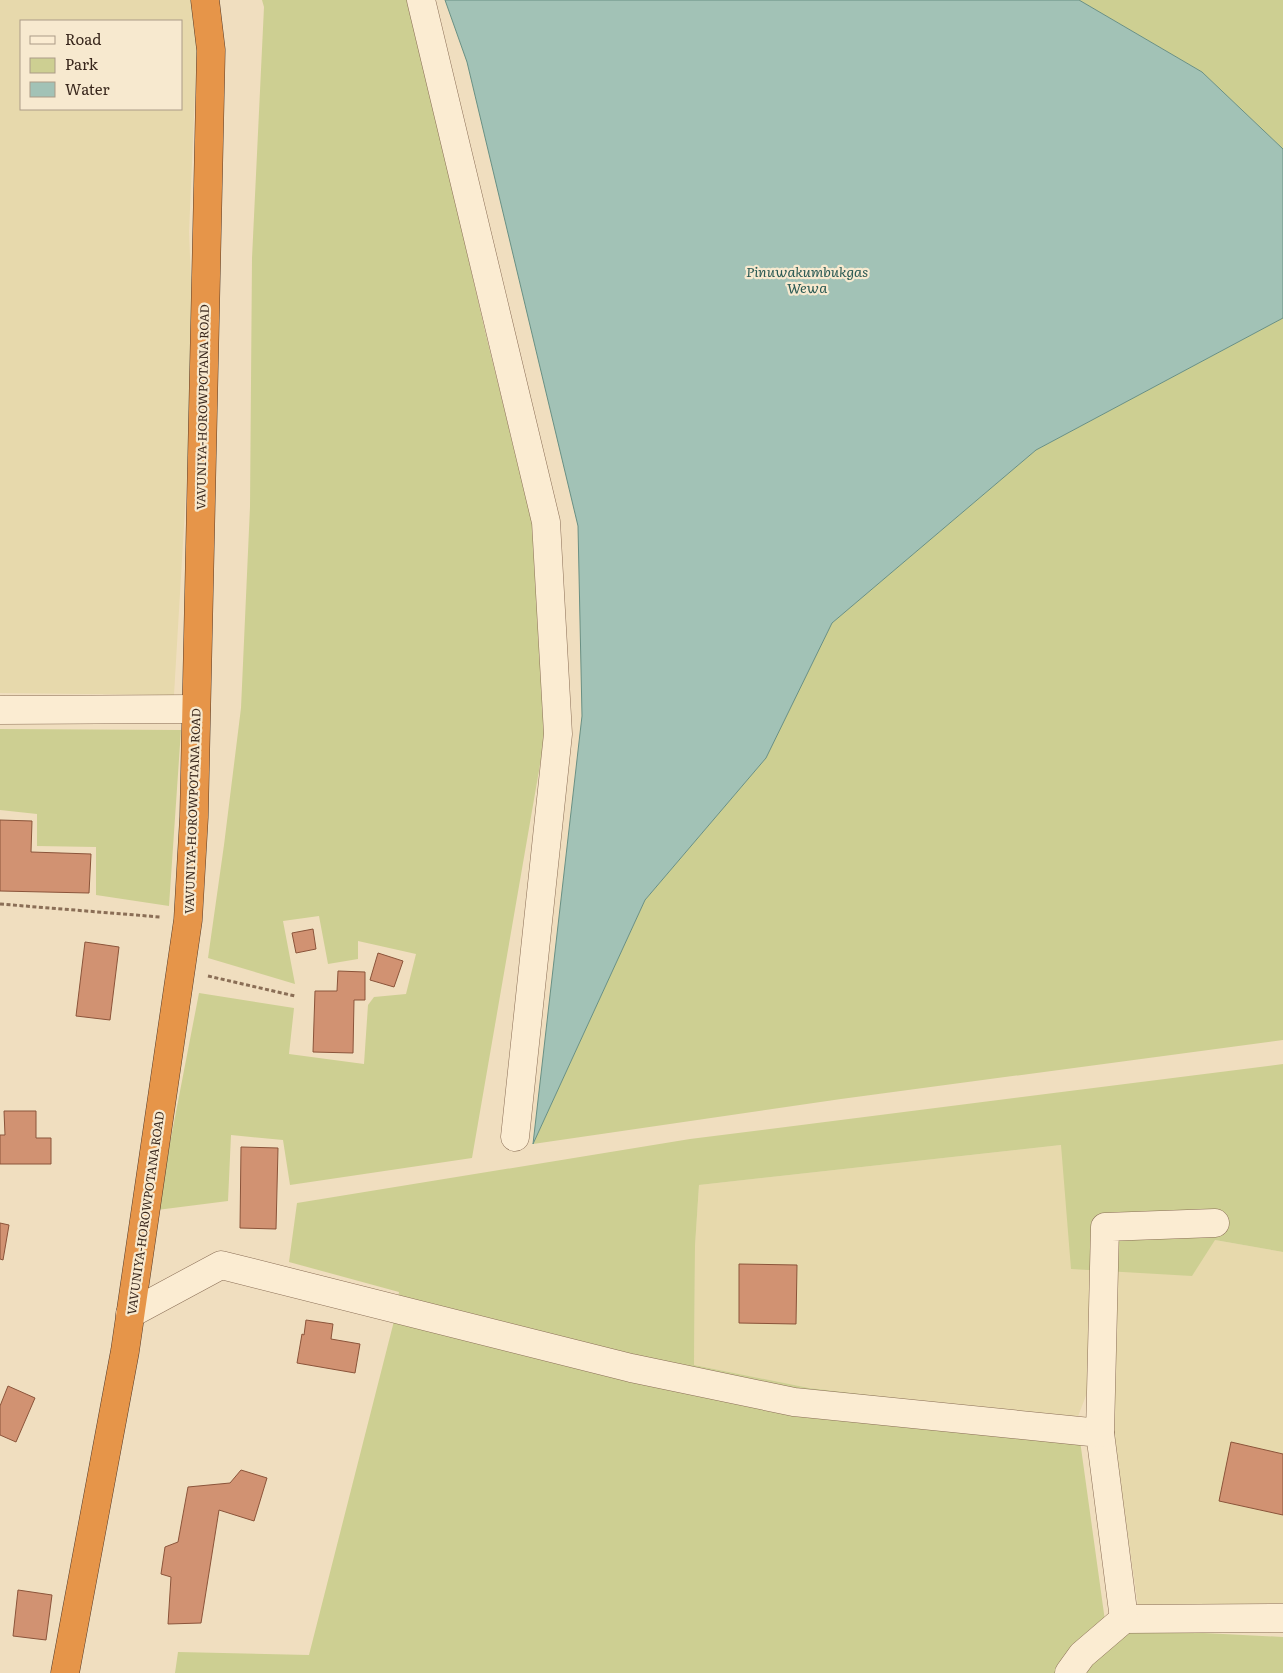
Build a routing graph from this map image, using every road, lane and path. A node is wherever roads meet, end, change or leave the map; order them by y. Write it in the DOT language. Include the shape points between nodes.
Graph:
graph roads {
  1 [pos="205,0"];
  2 [pos="421,0"];
  3 [pos="196,709"];
  4 [pos="0,710"];
  5 [pos="0,904"];
  6 [pos="188,920"];
  7 [pos="180,970"];
  8 [pos="295,996"];
  9 [pos="515,1137"];
  10 [pos="1215,1223"];
  11 [pos="130,1314"];
  12 [pos="1100,1433"];
  13 [pos="1283,1618"];
  14 [pos="1124,1619"];
  15 [pos="65,1673"];
  16 [pos="1069,1673"];
  1 -- 3 [label="highway, VAVUNIYA-HOROWPOTANA ROAD" via="211,50"];
  2 -- 9 [label="street" via="546,522 558,734"];
  3 -- 4 [label="street"];
  3 -- 6 [label="highway, VAVUNIYA-HOROWPOTANA ROAD"];
  5 -- 6 [label="path"];
  6 -- 7 [label="highway, VAVUNIYA-HOROWPOTANA ROAD"];
  7 -- 8 [label="path"];
  7 -- 11 [label="highway, VAVUNIYA-HOROWPOTANA ROAD"];
  10 -- 12 [label="street" via="1105,1227"];
  11 -- 12 [label="street" via="222,1265 631,1368 794,1402"];
  11 -- 15 [label="highway, VAVUNIYA-HOROWPOTANA ROAD"];
  12 -- 14 [label="street"];
  13 -- 14 [label="street"];
  14 -- 16 [label="street" via="1082,1655"];
}
